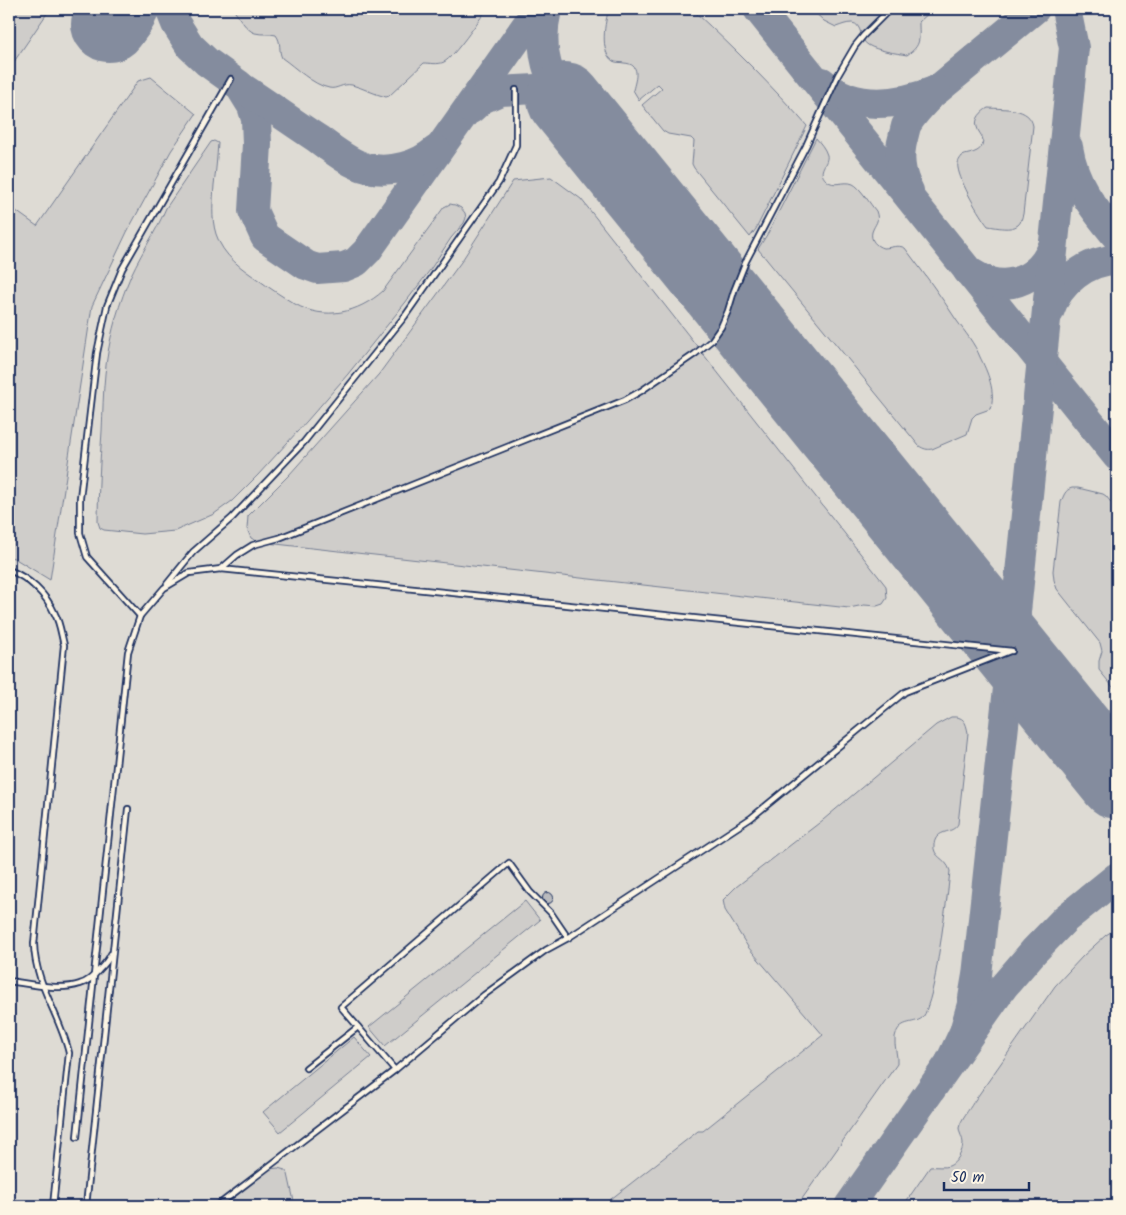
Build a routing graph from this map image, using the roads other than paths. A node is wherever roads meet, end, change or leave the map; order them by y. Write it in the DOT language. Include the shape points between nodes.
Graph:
graph roads {
  1 [pos="890,9"];
  2 [pos="231,79"];
  3 [pos="516,90"];
  4 [pos="221,569"];
  5 [pos="9,570"];
  6 [pos="164,588"];
  7 [pos="140,616"];
  8 [pos="128,809"];
  9 [pos="568,938"];
  10 [pos="113,951"];
  11 [pos="93,977"];
  12 [pos="9,982"];
  13 [pos="43,985"];
  14 [pos="358,1027"];
  15 [pos="306,1068"];
  16 [pos="395,1070"];
  17 [pos="77,1137"];
  18 [pos="53,1206"];
  19 [pos="86,1206"];
  20 [pos="217,1206"];
  1 -- 4 [label="lane" via="855,46 838,75 806,146 746,262 728,311 712,340 625,400 279,538 253,545"];
  2 -- 7 [label="lane" via="122,269 107,306 97,353 80,498 80,533 88,557"];
  3 -- 6 [label="lane" via="516,145 499,182 406,316 304,442 232,518 193,552"];
  4 -- 6 [label="lane" via="189,573"];
  4 -- 9 [label="lane" via="1012,651 905,692 751,818"];
  5 -- 13 [label="lane" via="32,583 45,598 55,613 64,645 34,944 34,958"];
  6 -- 7 [label="lane"];
  7 -- 11 [label="lane" via="128,652"];
  8 -- 10 [label="lane"];
  9 -- 14 [label="lane" via="509,863 340,1007"];
  9 -- 16 [label="lane" via="484,994"];
  10 -- 11 [label="lane"];
  10 -- 19 [label="lane"];
  11 -- 13 [label="lane" via="68,987"];
  11 -- 17 [label="lane"];
  12 -- 13 [label="lane"];
  13 -- 18 [label="lane" via="69,1053"];
  14 -- 15 [label="lane"];
  14 -- 16 [label="lane"];
  16 -- 20 [label="lane"];
}
